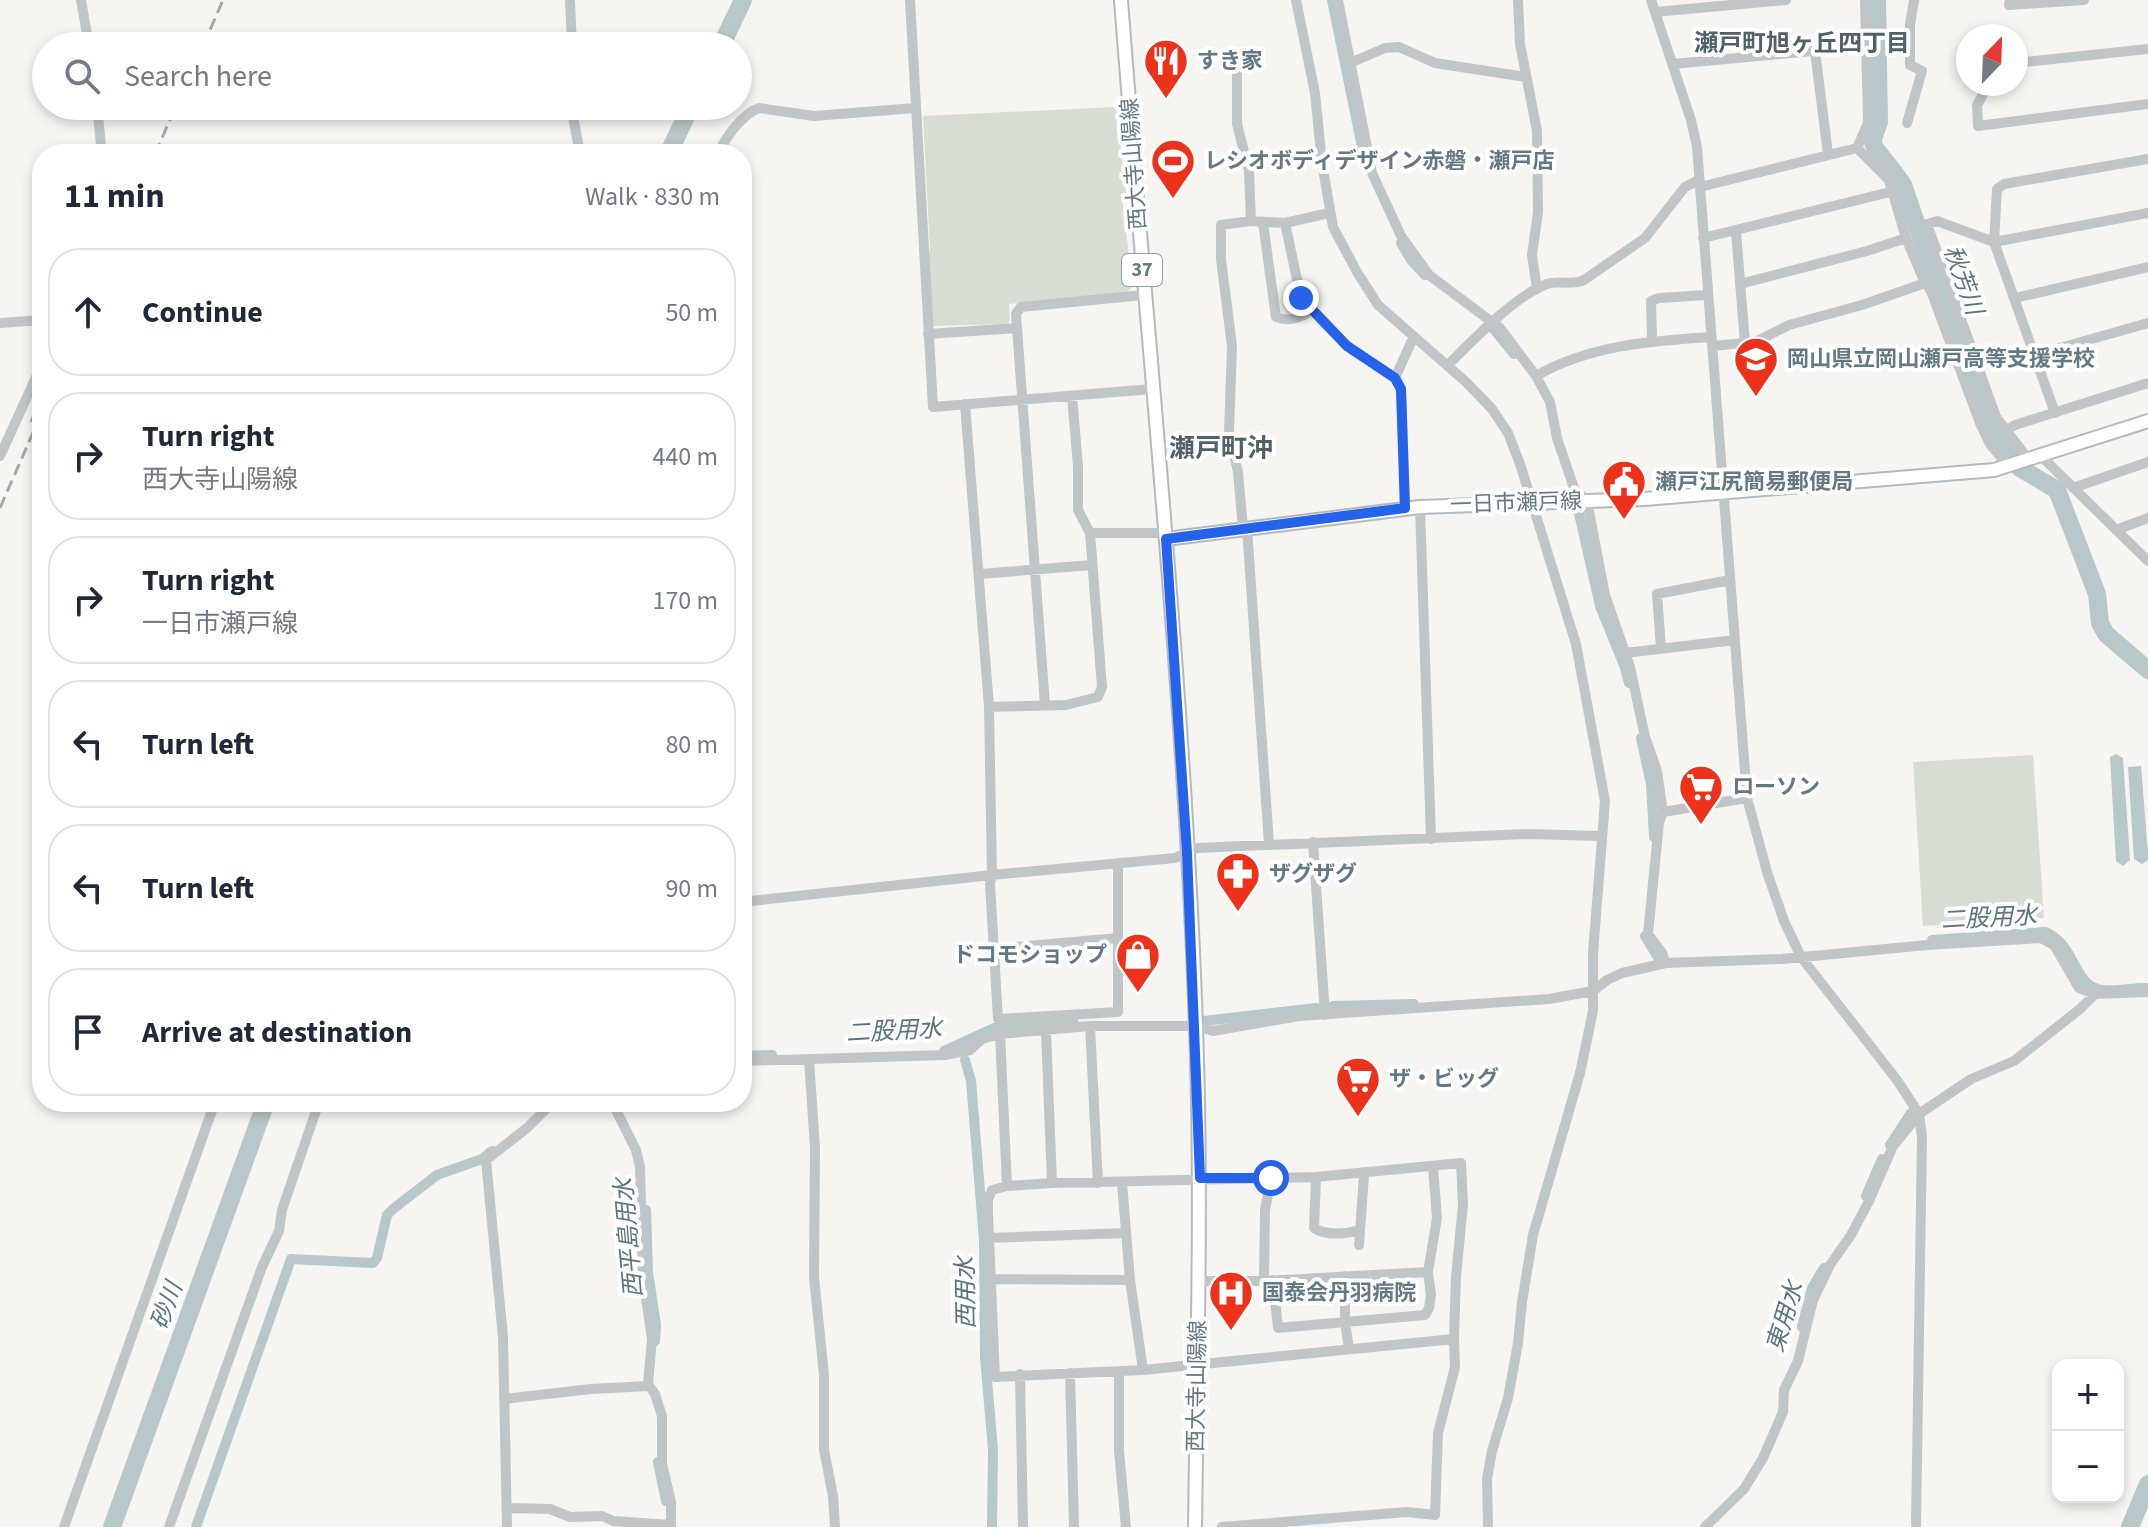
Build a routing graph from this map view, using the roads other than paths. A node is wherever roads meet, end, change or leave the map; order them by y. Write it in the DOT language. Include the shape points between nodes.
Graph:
graph roads {
  1 [pos="81,0"];
  2 [pos="570,0"];
  3 [pos="910,0"];
  4 [pos="1121,0"];
  5 [pos="1296,0"];
  6 [pos="1338,0"];
  7 [pos="1518,0"];
  8 [pos="1651,0"];
  9 [pos="1786,0"];
  10 [pos="1865,0"];
  11 [pos="1914,0"];
  12 [pos="2010,0"];
  13 [pos="2084,0"];
  14 [pos="1655,12"];
  15 [pos="87,32"];
  16 [pos="571,32"];
  17 [pos="1867,46"];
  18 [pos="2148,49"];
  19 [pos="1815,51"];
  20 [pos="1237,62"];
  21 [pos="2028,62"];
  22 [pos="1350,63"];
  23 [pos="1673,64"];
  24 [pos="1526,77"];
  25 [pos="1982,96"];
  26 [pos="2148,104"];
  27 [pos="915,108"];
  28 [pos="752,113"];
  29 [pos="98,120"];
  30 [pos="574,120"];
  31 [pos="743,120"];
  32 [pos="1907,123"];
  33 [pos="101,144"];
  34 [pos="578,144"];
  35 [pos="723,144"];
  36 [pos="1857,148"];
  37 [pos="1828,154"];
  38 [pos="2148,159"];
  39 [pos="1700,184"];
  40 [pos="1894,191"];
  41 [pos="1329,213"];
  42 [pos="2148,213"];
  43 [pos="1251,221"];
  44 [pos="1263,223"];
  45 [pos="1285,223"];
  46 [pos="1736,232"];
  47 [pos="1703,238"];
  48 [pos="1906,238"];
  49 [pos="1994,242"];
  50 [pos="2148,267"];
  51 [pos="1925,283"];
  52 [pos="1740,284"];
  53 [pos="1537,289"];
  54 [pos="1143,295"];
  55 [pos="1707,295"];
  56 [pos="2015,298"];
  57 [pos="1311,310"];
  58 [pos="32,321"];
  59 [pos="1493,322"];
  60 [pos="0,323"];
  61 [pos="2148,323"];
  62 [pos="1017,328"];
  63 [pos="928,334"];
  64 [pos="1414,336"];
  65 [pos="1652,341"];
  66 [pos="1712,341"];
  67 [pos="1745,343"];
  68 [pos="2035,355"];
  69 [pos="1448,365"];
  70 [pos="1536,376"];
  71 [pos="1395,378"];
  72 [pos="2148,383"];
  73 [pos="32,386"];
  74 [pos="1152,389"];
  75 [pos="1072,396"];
  76 [pos="1022,400"];
  77 [pos="965,404"];
  78 [pos="2055,413"];
  79 [pos="2148,421"];
  80 [pos="2007,430"];
  81 [pos="0,456"];
  82 [pos="2023,461"];
  83 [pos="2148,462"];
  84 [pos="2073,488"];
  85 [pos="1723,491"];
  86 [pos="1587,501"];
  87 [pos="1532,503"];
  88 [pos="1420,507"];
  89 [pos="1405,508"];
  90 [pos="2148,518"];
  91 [pos="1245,529"];
  92 [pos="2116,530"];
  93 [pos="1090,533"];
  94 [pos="1166,536"];
  95 [pos="2148,561"];
  96 [pos="1092,565"];
  97 [pos="1036,569"];
  98 [pos="980,574"];
  99 [pos="1730,580"];
  100 [pos="1735,640"];
  101 [pos="1661,648"];
  102 [pos="1625,653"];
  103 [pos="1045,705"];
  104 [pos="989,707"];
  105 [pos="1747,798"];
  106 [pos="1663,812"];
  107 [pos="1602,836"];
  108 [pos="1431,839"];
  109 [pos="1313,842"];
  110 [pos="1269,844"];
  111 [pos="1187,853"];
  112 [pos="1118,863"];
  113 [pos="992,875"];
  114 [pos="752,901"];
  115 [pos="1118,938"];
  116 [pos="994,949"];
  117 [pos="1801,957"];
  118 [pos="1666,963"];
  119 [pos="1593,991"];
  120 [pos="2148,992"];
  121 [pos="2095,994"];
  122 [pos="1325,1015"];
  123 [pos="1090,1026"];
  124 [pos="1196,1026"];
  125 [pos="1046,1031"];
  126 [pos="1000,1034"];
  127 [pos="809,1059"];
  128 [pos="752,1061"];
  129 [pos="211,1112"];
  130 [pos="316,1112"];
  131 [pos="543,1112"];
  132 [pos="617,1112"];
  133 [pos="1919,1114"];
  134 [pos="1433,1167"];
  135 [pos="1364,1175"];
  136 [pos="1316,1177"];
  137 [pos="1200,1178"];
  138 [pos="1271,1178"];
  139 [pos="1052,1183"];
  140 [pos="1098,1183"];
  141 [pos="1122,1183"];
  142 [pos="1007,1186"];
  143 [pos="1360,1230"];
  144 [pos="1126,1233"];
  145 [pos="988,1238"];
  146 [pos="1359,1245"];
  147 [pos="1428,1272"];
  148 [pos="1345,1276"];
  149 [pos="989,1279"];
  150 [pos="1130,1280"];
  151 [pos="1198,1281"];
  152 [pos="1268,1281"];
  153 [pos="1345,1322"];
  154 [pos="1454,1339"];
  155 [pos="1349,1349"];
  156 [pos="1197,1364"];
  157 [pos="1143,1370"];
  158 [pos="1119,1372"];
  159 [pos="1070,1373"];
  160 [pos="1020,1374"];
  161 [pos="649,1386"];
  162 [pos="504,1399"];
  163 [pos="507,1508"];
  164 [pos="1357,1522"];
  165 [pos="1300,1525"];
  166 [pos="671,1526"];
  167 [pos="64,1527"];
  168 [pos="169,1527"];
  169 [pos="507,1527"];
  170 [pos="835,1527"];
  171 [pos="1023,1527"];
  172 [pos="1074,1527"];
  173 [pos="1126,1527"];
  174 [pos="1195,1527"];
  175 [pos="1222,1527"];
  176 [pos="1488,1527"];
  177 [pos="1705,1527"];
  178 [pos="1916,1527"];
  1 -- 15 [label="street"];
  2 -- 16 [label="street"];
  3 -- 27 [label="street"];
  4 -- 54 [label="main road, 西大寺山陽線 / 37"];
  5 -- 41 [label="street" via="1315,93"];
  6 -- 22 [label="street"];
  7 -- 24 [label="street"];
  8 -- 14 [label="street"];
  9 -- 14 [label="street"];
  10 -- 17 [label="street"];
  11 -- 32 [label="street" via="1910,65 1922,71"];
  12 -- 13 [label="street" via="2009,5"];
  14 -- 23 [label="street"];
  17 -- 19 [label="street"];
  17 -- 36 [label="street" via="1868,123"];
  18 -- 21 [label="street"];
  19 -- 23 [label="street"];
  19 -- 37 [label="street"];
  20 -- 43 [label="street" via="1237,124 1249,171"];
  22 -- 24 [label="street" via="1399,47 1435,63"];
  22 -- 59 [label="street" via="1372,173 1401,236 1429,275"];
  23 -- 39 [label="street" via="1691,120"];
  24 -- 53 [label="street" via="1537,131 1538,212 1532,255"];
  25 -- 26 [label="street" via="1978,126"];
  27 -- 28 [label="street" via="814,116 759,108"];
  27 -- 63 [label="street"];
  29 -- 33 [label="street"];
  30 -- 34 [label="street"];
  31 -- 35 [label="street"];
  36 -- 37 [label="street"];
  36 -- 40 [label="street"];
  37 -- 39 [label="street"];
  38 -- 49 [label="street" via="2004,184 1997,189"];
  39 -- 47 [label="street"];
  39 -- 53 [label="street" via="1685,187 1645,238 1584,280"];
  40 -- 46 [label="street"];
  40 -- 48 [label="street"];
  41 -- 45 [label="street"];
  41 -- 64 [label="street" via="1378,305"];
  42 -- 49 [label="street"];
  43 -- 44 [label="street"];
  43 -- 91 [label="street" via="1221,225 1232,346 1229,433"];
  44 -- 45 [label="street"];
  44 -- 57 [label="street" via="1276,317 1302,317"];
  45 -- 57 [label="street" via="1297,289"];
  46 -- 47 [label="street"];
  46 -- 52 [label="street"];
  47 -- 55 [label="street"];
  48 -- 51 [label="street"];
  48 -- 52 [label="street"];
  49 -- 56 [label="street"];
  49 -- 80 [label="street" via="1937,221 1927,224 1992,405"];
  50 -- 56 [label="street"];
  51 -- 67 [label="street"];
  51 -- 82 [label="street" via="1990,444"];
  52 -- 67 [label="street"];
  53 -- 59 [label="street"];
  54 -- 62 [label="street" via="1021,307"];
  54 -- 74 [label="main road, 西大寺山陽線 / 37"];
  55 -- 65 [label="street" via="1651,301"];
  55 -- 66 [label="street"];
  56 -- 68 [label="street"];
  57 -- 71 [label="street" via="1347,346"];
  58 -- 60 [label="street"];
  59 -- 69 [label="street"];
  59 -- 70 [label="street"];
  61 -- 68 [label="street"];
  62 -- 63 [label="street"];
  62 -- 76 [label="street"];
  63 -- 77 [label="street" via="933,407"];
  64 -- 69 [label="street"];
  64 -- 71 [label="street"];
  65 -- 66 [label="street"];
  65 -- 70 [label="street" via="1597,350"];
  66 -- 67 [label="street"];
  66 -- 85 [label="street"];
  68 -- 78 [label="street"];
  69 -- 87 [label="street" via="1508,433"];
  70 -- 86 [label="street" via="1550,402 1574,488"];
  71 -- 89 [label="street" via="1401,389"];
  72 -- 78 [label="street"];
  73 -- 81 [label="street"];
  74 -- 75 [label="street"];
  74 -- 94 [label="main road, 西大寺山陽線 / 37"];
  75 -- 76 [label="street"];
  75 -- 93 [label="street" via="1078,510"];
  76 -- 77 [label="street"];
  76 -- 97 [label="street"];
  77 -- 98 [label="street"];
  78 -- 80 [label="street"];
  79 -- 82 [label="main road, 一日市瀬戸線"];
  80 -- 82 [label="street"];
  82 -- 84 [label="street"];
  82 -- 85 [label="main road, 一日市瀬戸線" via="1994,470"];
  83 -- 84 [label="street"];
  84 -- 92 [label="street"];
  85 -- 86 [label="main road, 一日市瀬戸線"];
  85 -- 99 [label="street"];
  86 -- 87 [label="main road, 一日市瀬戸線"];
  86 -- 102 [label="street" via="1605,595"];
  87 -- 88 [label="main road, 一日市瀬戸線"];
  87 -- 107 [label="street" via="1576,644 1605,801"];
  88 -- 89 [label="main road, 一日市瀬戸線"];
  88 -- 108 [label="street"];
  89 -- 91 [label="main road, 一日市瀬戸線"];
  90 -- 92 [label="street"];
  91 -- 94 [label="main road, 一日市瀬戸線"];
  91 -- 110 [label="street"];
  92 -- 95 [label="street"];
  93 -- 94 [label="street"];
  93 -- 96 [label="street"];
  94 -- 111 [label="main road, 西大寺山陽線 / 37"];
  96 -- 97 [label="street"];
  96 -- 103 [label="street" via="1102,687 1098,697"];
  97 -- 98 [label="street"];
  97 -- 103 [label="street"];
  98 -- 104 [label="street"];
  99 -- 100 [label="street"];
  99 -- 101 [label="street" via="1657,594"];
  100 -- 101 [label="street"];
  100 -- 105 [label="street"];
  101 -- 102 [label="street"];
  102 -- 106 [label="street"];
  103 -- 104 [label="street"];
  104 -- 113 [label="street"];
  105 -- 106 [label="street"];
  105 -- 117 [label="street" via="1767,872"];
  106 -- 118 [label="street" via="1648,934"];
  107 -- 108 [label="street"];
  107 -- 119 [label="street"];
  108 -- 109 [label="street"];
  109 -- 110 [label="street"];
  109 -- 122 [label="street"];
  110 -- 111 [label="street"];
  111 -- 112 [label="street"];
  111 -- 124 [label="main road, 西大寺山陽線 / 37"];
  112 -- 113 [label="street"];
  112 -- 115 [label="street"];
  113 -- 114 [label="street"];
  113 -- 116 [label="street"];
  115 -- 116 [label="street"];
  115 -- 116 [label="street" via="1118,1012 998,1019"];
  117 -- 118 [label="street"];
  117 -- 121 [label="street" via="2041,938 2054,945 2079,988"];
  117 -- 133 [label="street"];
  118 -- 119 [label="street" via="1622,973"];
  119 -- 122 [label="street" via="1549,999"];
  119 -- 176 [label="street" via="1580,1073 1533,1235 1516,1357 1487,1479"];
  120 -- 121 [label="street"];
  121 -- 133 [label="street" via="2014,1061 1971,1079"];
  122 -- 124 [label="street" via="1213,1031"];
  123 -- 124 [label="street"];
  123 -- 125 [label="street"];
  123 -- 140 [label="street"];
  124 -- 137 [label="main road, 西大寺山陽線 / 37"];
  125 -- 126 [label="street"];
  125 -- 139 [label="street"];
  126 -- 127 [label="street" via="982,1039 970,1050 945,1055"];
  126 -- 142 [label="street"];
  127 -- 128 [label="street"];
  127 -- 170 [label="street" via="814,1277 824,1375 824,1450"];
  129 -- 167 [label="street"];
  130 -- 168 [label="street" via="279,1231"];
  131 -- 162 [label="street" via="486,1160"];
  132 -- 161 [label="street" via="640,1167 643,1277 652,1339"];
  133 -- 177 [label="street" via="1893,1146 1869,1201 1813,1300 1798,1361 1784,1390 1783,1412 1763,1458 1744,1489"];
  133 -- 178 [label="street"];
  134 -- 135 [label="street"];
  134 -- 147 [label="street" via="1437,1218"];
  134 -- 154 [label="street" via="1461,1163"];
  135 -- 136 [label="street"];
  135 -- 143 [label="street"];
  136 -- 138 [label="street"];
  136 -- 143 [label="street" via="1314,1228"];
  137 -- 138 [label="street"];
  137 -- 141 [label="street"];
  137 -- 151 [label="main road, 西大寺山陽線 / 37"];
  138 -- 152 [label="street" via="1265,1210"];
  139 -- 140 [label="street"];
  139 -- 142 [label="street"];
  140 -- 141 [label="street"];
  141 -- 144 [label="street"];
  142 -- 145 [label="street" via="992,1190 988,1199"];
  143 -- 146 [label="street"];
  144 -- 145 [label="street"];
  144 -- 150 [label="street"];
  145 -- 149 [label="street"];
  147 -- 148 [label="street"];
  147 -- 153 [label="street" via="1431,1295 1425,1315"];
  148 -- 152 [label="street"];
  148 -- 153 [label="street"];
  149 -- 150 [label="street"];
  149 -- 160 [label="street" via="995,1377"];
  150 -- 157 [label="street"];
  151 -- 152 [label="street"];
  151 -- 156 [label="main road, 西大寺山陽線 / 37"];
  152 -- 153 [label="street" via="1278,1328"];
  153 -- 155 [label="street"];
  154 -- 155 [label="street"];
  154 -- 164 [label="street" via="1455,1367 1438,1433 1435,1515 1407,1512"];
  155 -- 156 [label="street"];
  156 -- 157 [label="street"];
  156 -- 174 [label="main road, 西大寺山陽線 / 37"];
  157 -- 158 [label="street"];
  158 -- 159 [label="street"];
  158 -- 173 [label="street"];
  159 -- 160 [label="street"];
  159 -- 172 [label="street"];
  160 -- 171 [label="street"];
  161 -- 162 [label="street"];
  161 -- 166 [label="street" via="662,1416"];
  162 -- 163 [label="street"];
  163 -- 166 [label="street"];
  163 -- 169 [label="street"];
  164 -- 165 [label="street"];
  165 -- 175 [label="street"];
}
